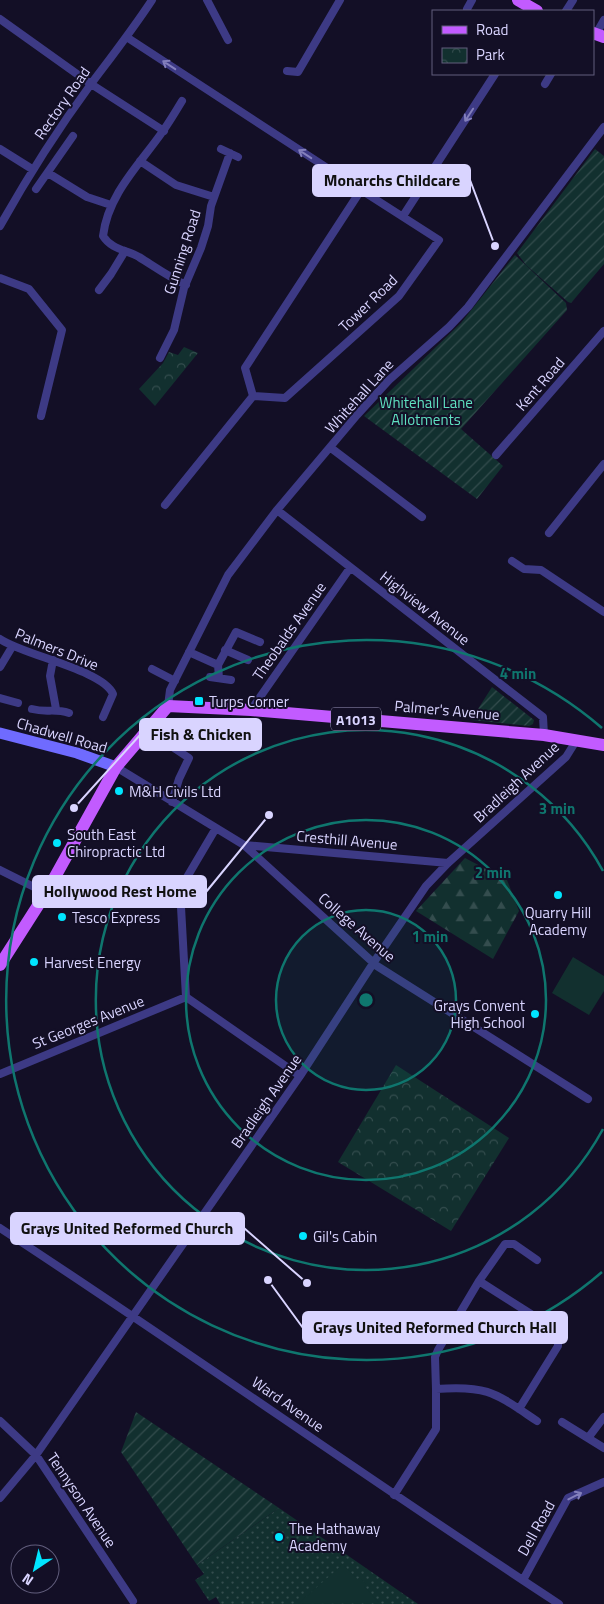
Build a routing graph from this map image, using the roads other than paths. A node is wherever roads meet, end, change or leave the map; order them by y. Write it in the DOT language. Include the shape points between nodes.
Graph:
graph roads {
  1 [pos="152,0"];
  2 [pos="207,0"];
  3 [pos="340,0"];
  4 [pos="472,0"];
  5 [pos="518,0"];
  6 [pos="467,9"];
  7 [pos="535,10"];
  8 [pos="0,19"];
  9 [pos="604,20"];
  10 [pos="598,34"];
  11 [pos="128,38"];
  12 [pos="228,40"];
  13 [pos="287,71"];
  14 [pos="495,75"];
  15 [pos="550,75"];
  16 [pos="91,84"];
  17 [pos="545,84"];
  18 [pos="182,101"];
  19 [pos="604,127"];
  20 [pos="164,131"];
  21 [pos="73,136"];
  22 [pos="0,149"];
  23 [pos="221,150"];
  24 [pos="230,153"];
  25 [pos="238,157"];
  26 [pos="140,161"];
  27 [pos="32,170"];
  28 [pos="48,173"];
  29 [pos="36,189"];
  30 [pos="361,190"];
  31 [pos="214,197"];
  32 [pos="111,205"];
  33 [pos="403,216"];
  34 [pos="0,226"];
  35 [pos="125,251"];
  36 [pos="0,278"];
  37 [pos="186,285"];
  38 [pos="99,290"];
  39 [pos="604,331"];
  40 [pos="160,358"];
  41 [pos="253,396"];
  42 [pos="41,416"];
  43 [pos="331,448"];
  44 [pos="496,455"];
  45 [pos="604,464"];
  46 [pos="165,505"];
  47 [pos="277,510"];
  48 [pos="422,517"];
  49 [pos="548,533"];
  50 [pos="512,561"];
  51 [pos="350,568"];
  52 [pos="604,612"];
  53 [pos="0,639"];
  54 [pos="260,642"];
  55 [pos="12,647"];
  56 [pos="225,650"];
  57 [pos="189,652"];
  58 [pos="53,660"];
  59 [pos="248,660"];
  60 [pos="218,665"];
  61 [pos="0,667"];
  62 [pos="152,669"];
  63 [pos="210,677"];
  64 [pos="219,678"];
  65 [pos="231,680"];
  66 [pos="174,681"];
  67 [pos="0,698"];
  68 [pos="18,703"];
  69 [pos="168,706"];
  70 [pos="56,708"];
  71 [pos="32,709"];
  72 [pos="251,710"];
  73 [pos="69,714"];
  74 [pos="103,718"];
  75 [pos="0,733"];
  76 [pos="544,735"];
  77 [pos="576,740"];
  78 [pos="604,745"];
  79 [pos="174,748"];
  80 [pos="116,767"];
  81 [pos="172,802"];
  82 [pos="216,828"];
  83 [pos="244,846"];
  84 [pos="448,863"];
  85 [pos="0,870"];
  86 [pos="46,893"];
  87 [pos="374,962"];
  88 [pos="0,964"];
  89 [pos="186,997"];
  90 [pos="0,1074"];
  91 [pos="300,1076"];
  92 [pos="588,1099"];
  93 [pos="0,1228"];
  94 [pos="537,1260"];
  95 [pos="479,1281"];
  96 [pos="134,1315"];
  97 [pos="436,1389"];
  98 [pos="519,1409"];
  99 [pos="604,1417"];
  100 [pos="0,1421"];
  101 [pos="537,1421"];
  102 [pos="562,1422"];
  103 [pos="588,1438"];
  104 [pos="604,1448"];
  105 [pos="36,1455"];
  106 [pos="604,1482"];
  107 [pos="394,1495"];
  108 [pos="0,1498"];
  109 [pos="523,1580"];
  110 [pos="133,1601"];
  111 [pos="559,1604"];
  1 -- 11 [label="street, Rectory Road"];
  2 -- 12 [label="street"];
  3 -- 13 [label="street" via="298,72"];
  4 -- 6 [label="street"];
  5 -- 7 [label="main road"];
  8 -- 16 [label="street"];
  9 -- 10 [label="street"];
  11 -- 16 [label="street, Rectory Road"];
  30 -- 11 [label="street, Tower Road, one-way"];
  14 -- 33 [label="street, one-way"];
  15 -- 17 [label="street"];
  16 -- 20 [label="street"];
  16 -- 27 [label="street, Rectory Road"];
  18 -- 20 [label="street"];
  19 -- 43 [label="street, Whitehall Lane" via="468,307 389,380"];
  20 -- 26 [label="street"];
  21 -- 28 [label="street"];
  22 -- 27 [label="street"];
  23 -- 24 [label="street"];
  24 -- 25 [label="street"];
  24 -- 31 [label="street, Gunning Road"];
  26 -- 31 [label="street" via="176,185"];
  26 -- 32 [label="street"];
  27 -- 34 [label="street, Rectory Road"];
  28 -- 29 [label="street"];
  28 -- 32 [label="street" via="87,196"];
  30 -- 33 [label="street, Tower Road"];
  30 -- 41 [label="street" via="245,368"];
  31 -- 37 [label="street, Gunning Road" via="208,226"];
  32 -- 35 [label="street" via="103,236 108,244"];
  33 -- 41 [label="street, Tower Road" via="439,240 399,296 285,398"];
  35 -- 37 [label="street"];
  35 -- 38 [label="street"];
  36 -- 42 [label="street" via="29,290 62,330"];
  37 -- 40 [label="street, Gunning Road" via="174,330"];
  39 -- 44 [label="street, Kent Road"];
  41 -- 46 [label="street"];
  43 -- 47 [label="street, Whitehall Lane"];
  43 -- 48 [label="street"];
  45 -- 49 [label="street"];
  47 -- 51 [label="street, Highview Avenue"];
  47 -- 57 [label="street, Whitehall Lane" via="228,575"];
  50 -- 52 [label="street" via="524,569 541,570"];
  51 -- 72 [label="street, Theobalds Avenue"];
  51 -- 76 [label="street, Highview Avenue" via="543,717"];
  53 -- 55 [label="street, Palmers Drive"];
  54 -- 56 [label="street" via="236,632"];
  55 -- 58 [label="street, Palmers Drive"];
  55 -- 61 [label="street"];
  56 -- 59 [label="street"];
  56 -- 60 [label="street"];
  57 -- 60 [label="street"];
  57 -- 66 [label="street, Whitehall Lane"];
  58 -- 70 [label="street" via="50,676"];
  58 -- 74 [label="street, Palmers Drive" via="105,684 113,694"];
  60 -- 64 [label="street"];
  62 -- 66 [label="street"];
  63 -- 64 [label="street"];
  64 -- 65 [label="street"];
  66 -- 69 [label="street, Whitehall Lane" via="168,695"];
  67 -- 68 [label="street"];
  69 -- 72 [label="main road, Palmer's Avenue / A1013"];
  69 -- 80 [label="main road"];
  70 -- 71 [label="street" via="43,712"];
  70 -- 73 [label="street"];
  72 -- 76 [label="main road, Palmer's Avenue / A1013"];
  75 -- 80 [label="street, Chadwell Road"];
  76 -- 77 [label="main road, Palmer's Avenue / A1013"];
  77 -- 78 [label="main road, Palmer's Avenue / A1013"];
  77 -- 84 [label="street, Bradleigh Avenue" via="566,757"];
  79 -- 81 [label="street" via="189,758"];
  80 -- 81 [label="street, College Avenue"];
  80 -- 86 [label="main road"];
  81 -- 82 [label="street, College Avenue"];
  82 -- 83 [label="street, College Avenue"];
  82 -- 89 [label="street" via="180,889"];
  83 -- 84 [label="street, Cresthill Avenue"];
  83 -- 87 [label="street, College Avenue"];
  84 -- 87 [label="street, Bradleigh Avenue" via="426,886"];
  85 -- 86 [label="street"];
  86 -- 88 [label="main road"];
  87 -- 91 [label="street, Bradleigh Avenue"];
  87 -- 92 [label="street, College Avenue"];
  89 -- 90 [label="street, St Georges Avenue"];
  89 -- 91 [label="street"];
  91 -- 96 [label="street, Bradleigh Avenue"];
  93 -- 96 [label="street, Ward Avenue"];
  94 -- 95 [label="street" via="514,1244 505,1244"];
  95 -- 97 [label="street" via="435,1357"];
  95 -- 98 [label="street" via="553,1328 558,1337 558,1346"];
  96 -- 105 [label="street, Bradleigh Avenue"];
  96 -- 107 [label="street, Ward Avenue"];
  97 -- 98 [label="street" via="480,1388"];
  97 -- 107 [label="street" via="436,1428"];
  98 -- 101 [label="street"];
  99 -- 103 [label="street"];
  100 -- 105 [label="street, Tennyson Avenue"];
  102 -- 103 [label="street"];
  103 -- 104 [label="street"];
  105 -- 108 [label="street, Bradleigh Avenue"];
  105 -- 110 [label="street, Tennyson Avenue"];
  109 -- 106 [label="street, Dell Road, one-way" via="568,1498"];
  107 -- 109 [label="street, Ward Avenue"];
  109 -- 111 [label="street, Ward Avenue"];
}
